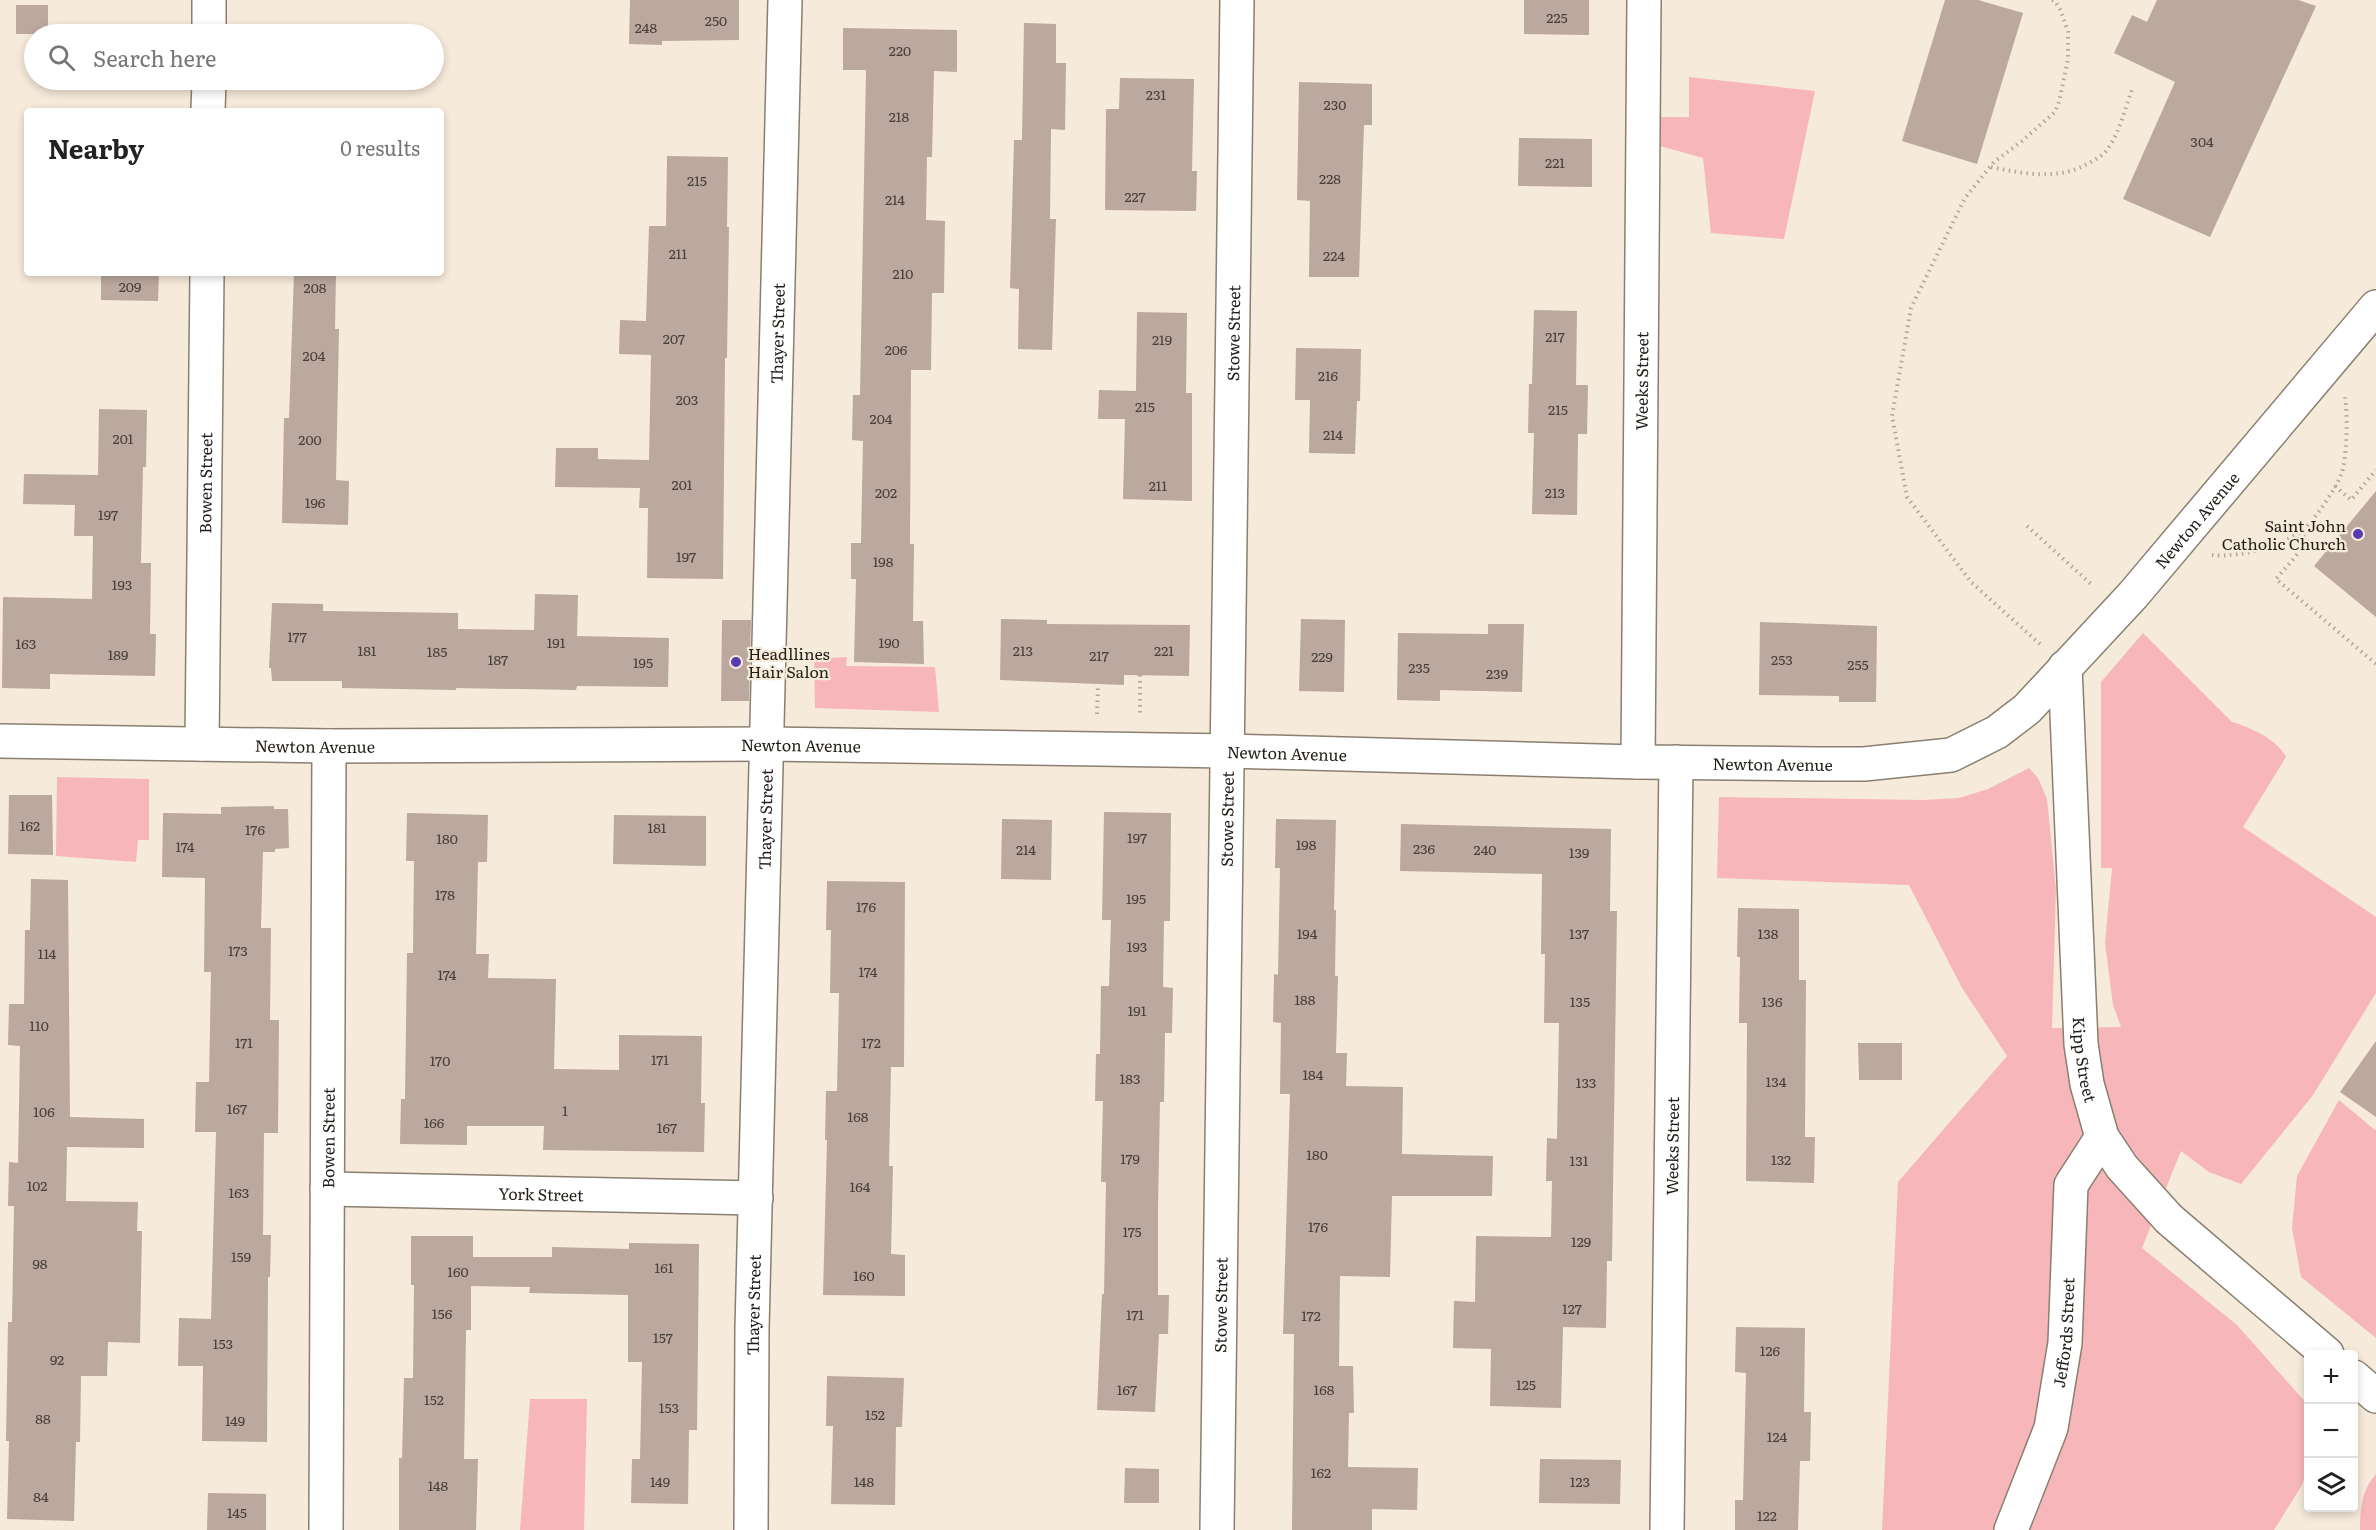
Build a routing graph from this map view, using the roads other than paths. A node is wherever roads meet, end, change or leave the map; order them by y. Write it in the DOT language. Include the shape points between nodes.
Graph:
graph roads {
  1 [pos="209,0"];
  2 [pos="785,0"];
  3 [pos="1237,0"];
  4 [pos="1644,0"];
  5 [pos="209,24"];
  6 [pos="209,90"];
  7 [pos="208,108"];
  8 [pos="207,276"];
  9 [pos="2376,307"];
  10 [pos="2065,667"];
  11 [pos="0,741"];
  12 [pos="202,744"];
  13 [pos="768,744"];
  14 [pos="329,746"];
  15 [pos="1229,751"];
  16 [pos="1638,762"];
  17 [pos="1676,762"];
  18 [pos="2102,1137"];
  19 [pos="327,1189"];
  20 [pos="756,1198"];
  21 [pos="2322,1350"];
  22 [pos="2358,1380"];
  23 [pos="2376,1396"];
  24 [pos="326,1530"];
  25 [pos="751,1530"];
  26 [pos="1217,1530"];
  27 [pos="1667,1530"];
  28 [pos="2011,1530"];
  1 -- 5 [label="street"];
  2 -- 13 [label="street, Thayer Street"];
  3 -- 15 [label="street, Stowe Street"];
  4 -- 16 [label="street, Weeks Street"];
  6 -- 7 [label="street"];
  8 -- 12 [label="street, Bowen Street"];
  9 -- 10 [label="street, Newton Avenue" via="2133,595"];
  10 -- 17 [label="street, Newton Avenue" via="2027,709 1997,732 1951,755 1864,764"];
  10 -- 18 [label="street, Kipp Street" via="2081,1044"];
  11 -- 12 [label="street, Newton Avenue"];
  12 -- 14 [label="street, Newton Avenue"];
  13 -- 14 [label="street, Newton Avenue"];
  13 -- 15 [label="street, Newton Avenue"];
  13 -- 20 [label="street, Thayer Street"];
  14 -- 19 [label="street, Bowen Street"];
  15 -- 16 [label="street, Newton Avenue"];
  15 -- 26 [label="street, Stowe Street"];
  16 -- 17 [label="street, Newton Avenue"];
  17 -- 27 [label="street, Weeks Street"];
  18 -- 21 [label="street, Kipp Street" via="2122,1167 2169,1219"];
  18 -- 28 [label="street, Jeffords Street" via="2071,1185 2065,1343 2051,1428"];
  19 -- 20 [label="street, York Street"];
  19 -- 24 [label="street, Bowen Street"];
  20 -- 25 [label="street, Thayer Street"];
  22 -- 23 [label="street"];
}
